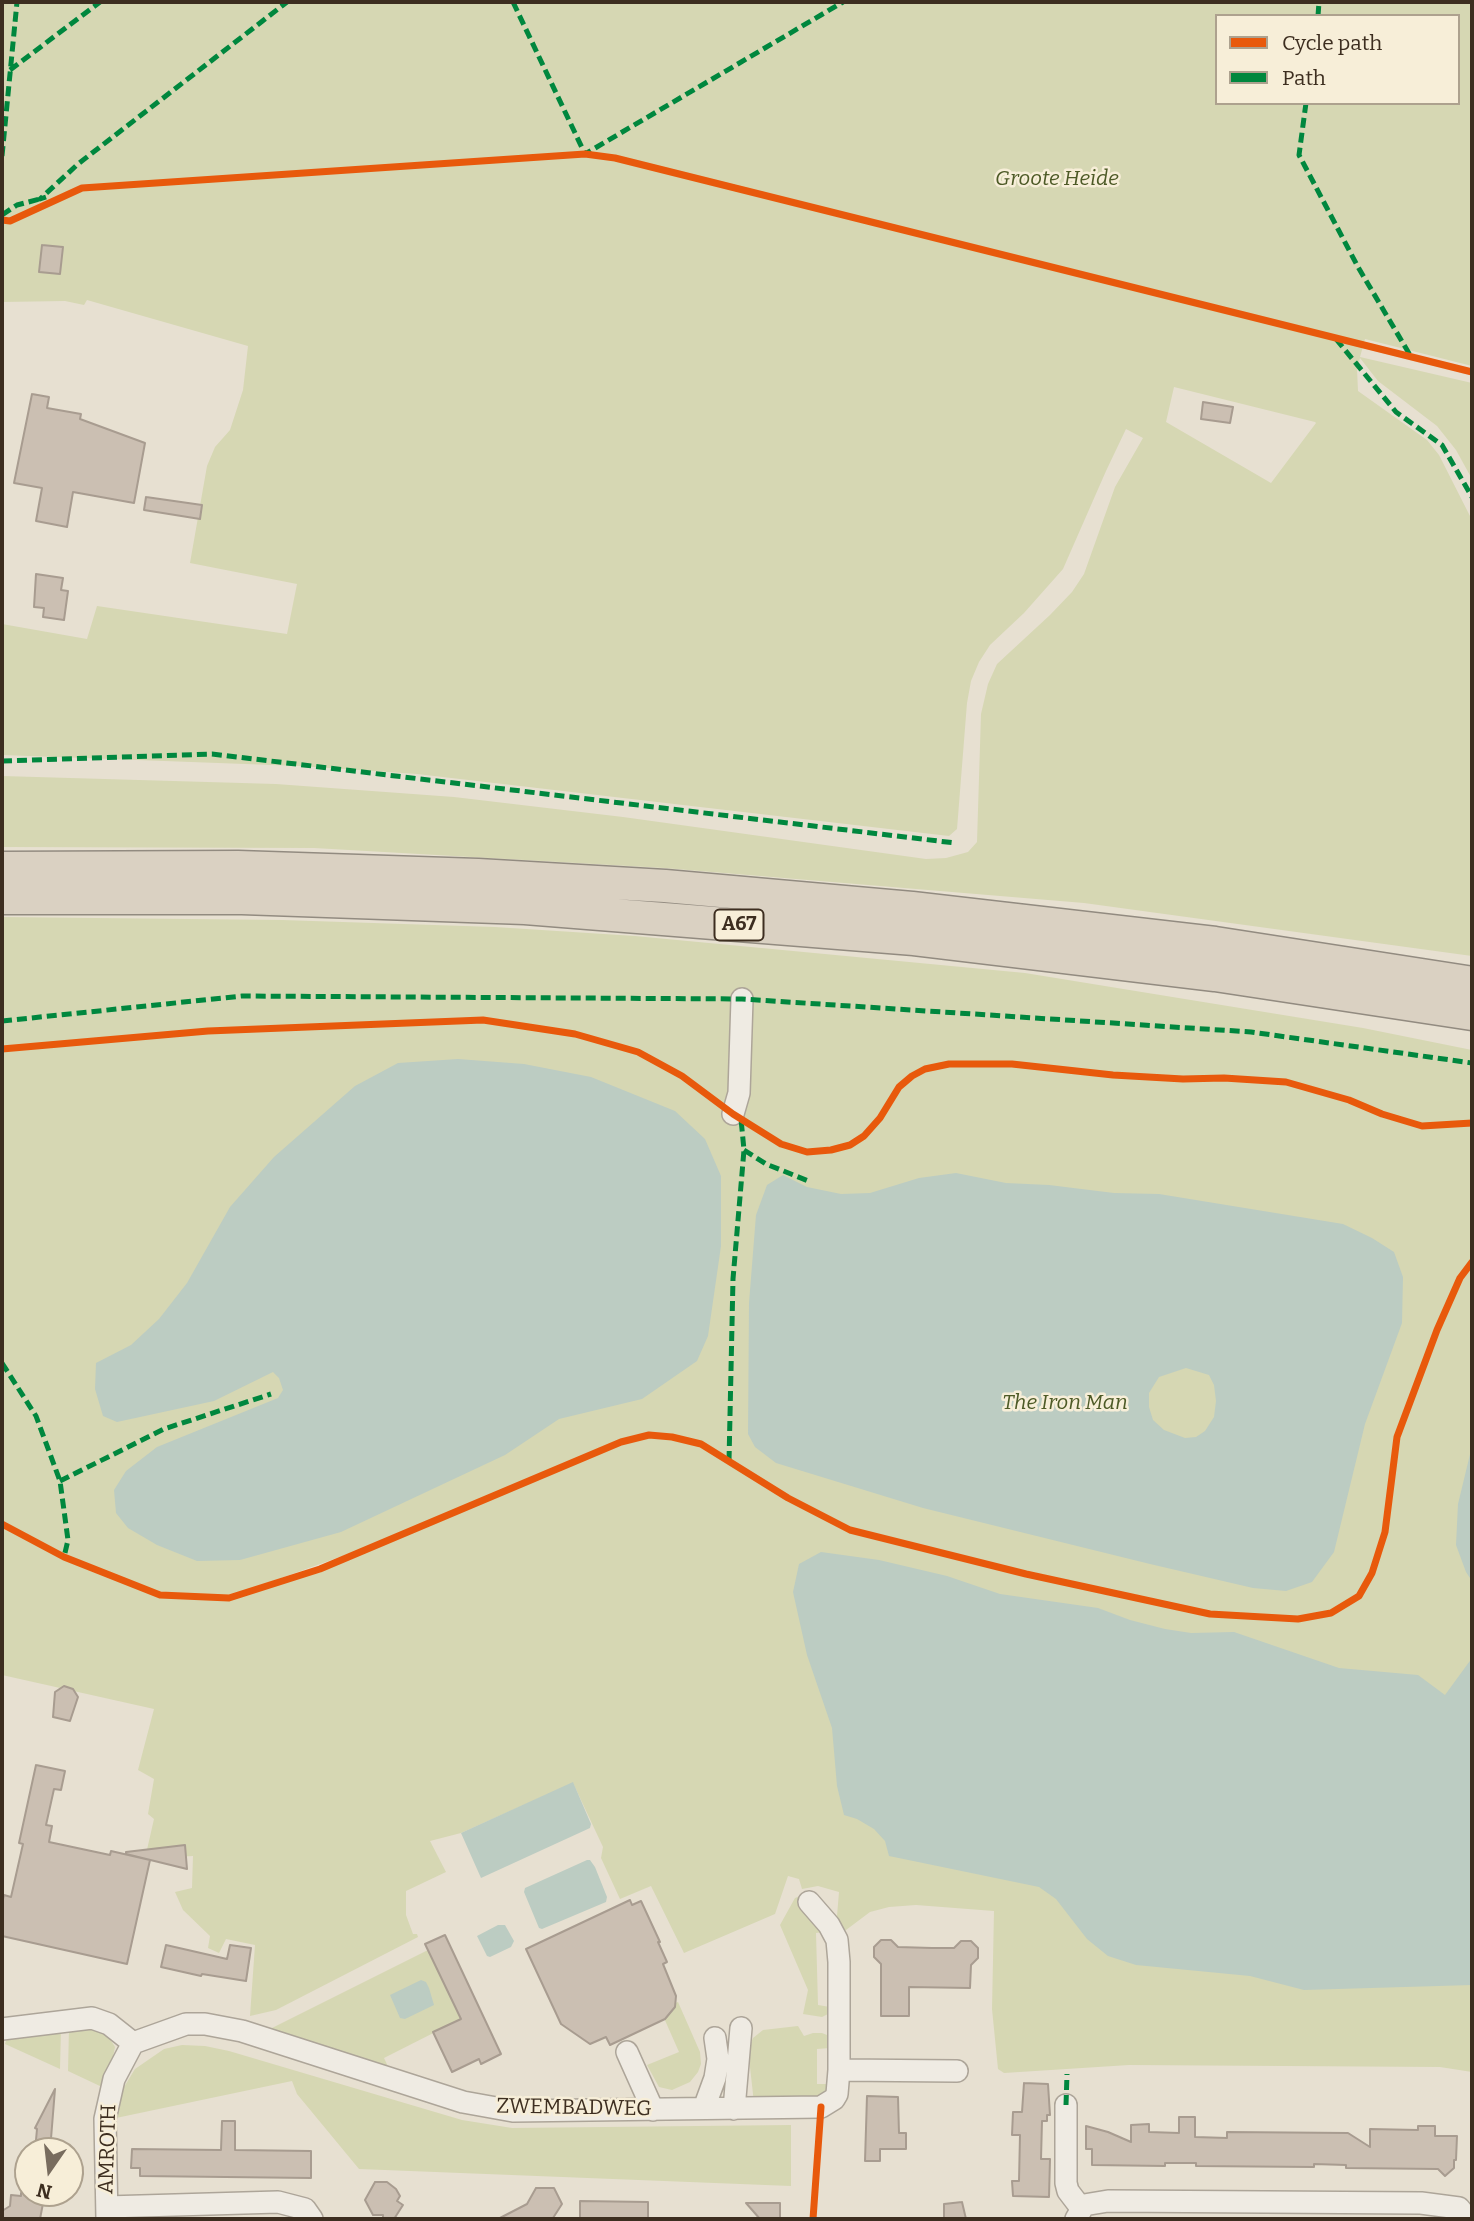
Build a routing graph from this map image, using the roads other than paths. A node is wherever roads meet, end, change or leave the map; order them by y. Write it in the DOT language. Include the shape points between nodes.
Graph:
graph roads {
  1 [pos="2,868"];
  2 [pos="2,898"];
  3 [pos="1472,983"];
  4 [pos="742,999"];
  5 [pos="1472,1014"];
  6 [pos="733,1114"];
  7 [pos="809,1902"];
  8 [pos="741,2028"];
  9 [pos="2,2029"];
  10 [pos="715,2039"];
  11 [pos="133,2043"];
  12 [pos="627,2052"];
  13 [pos="839,2070"];
  14 [pos="957,2071"];
  15 [pos="1066,2105"];
  16 [pos="704,2108"];
  17 [pos="734,2109"];
  18 [pos="653,2110"];
  19 [pos="1468,2210"];
  20 [pos="107,2213"];
  21 [pos="1078,2213"];
  22 [pos="312,2219"];
  1 -- 3 [label="highway, A67" via="265,868 665,886 912,908 1214,943"];
  2 -- 5 [label="highway, A67" via="242,898 539,909 914,939 1216,975"];
  4 -- 6 [label="street" via="739,1093"];
  7 -- 13 [label="street, ZWEMBADWEG" via="836,1940"];
  8 -- 17 [label="street"];
  9 -- 11 [label="street" via="92,2018 109,2024"];
  10 -- 16 [label="street" via="717,2068"];
  11 -- 18 [label="street, ZWEMBADWEG" via="186,2024 205,2024 242,2031 484,2107 540,2112"];
  11 -- 20 [label="street, AMROTH" via="114,2079 105,2119"];
  12 -- 18 [label="street"];
  13 -- 14 [label="street"];
  13 -- 17 [label="street, ZWEMBADWEG" via="834,2099 821,2107"];
  15 -- 21 [label="street" via="1066,2182"];
  16 -- 17 [label="street, ZWEMBADWEG"];
  16 -- 18 [label="street, ZWEMBADWEG"];
  19 -- 21 [label="street" via="1408,2203 1108,2201 1087,2203"];
  20 -- 22 [label="street" via="278,2202 305,2209"];
}
